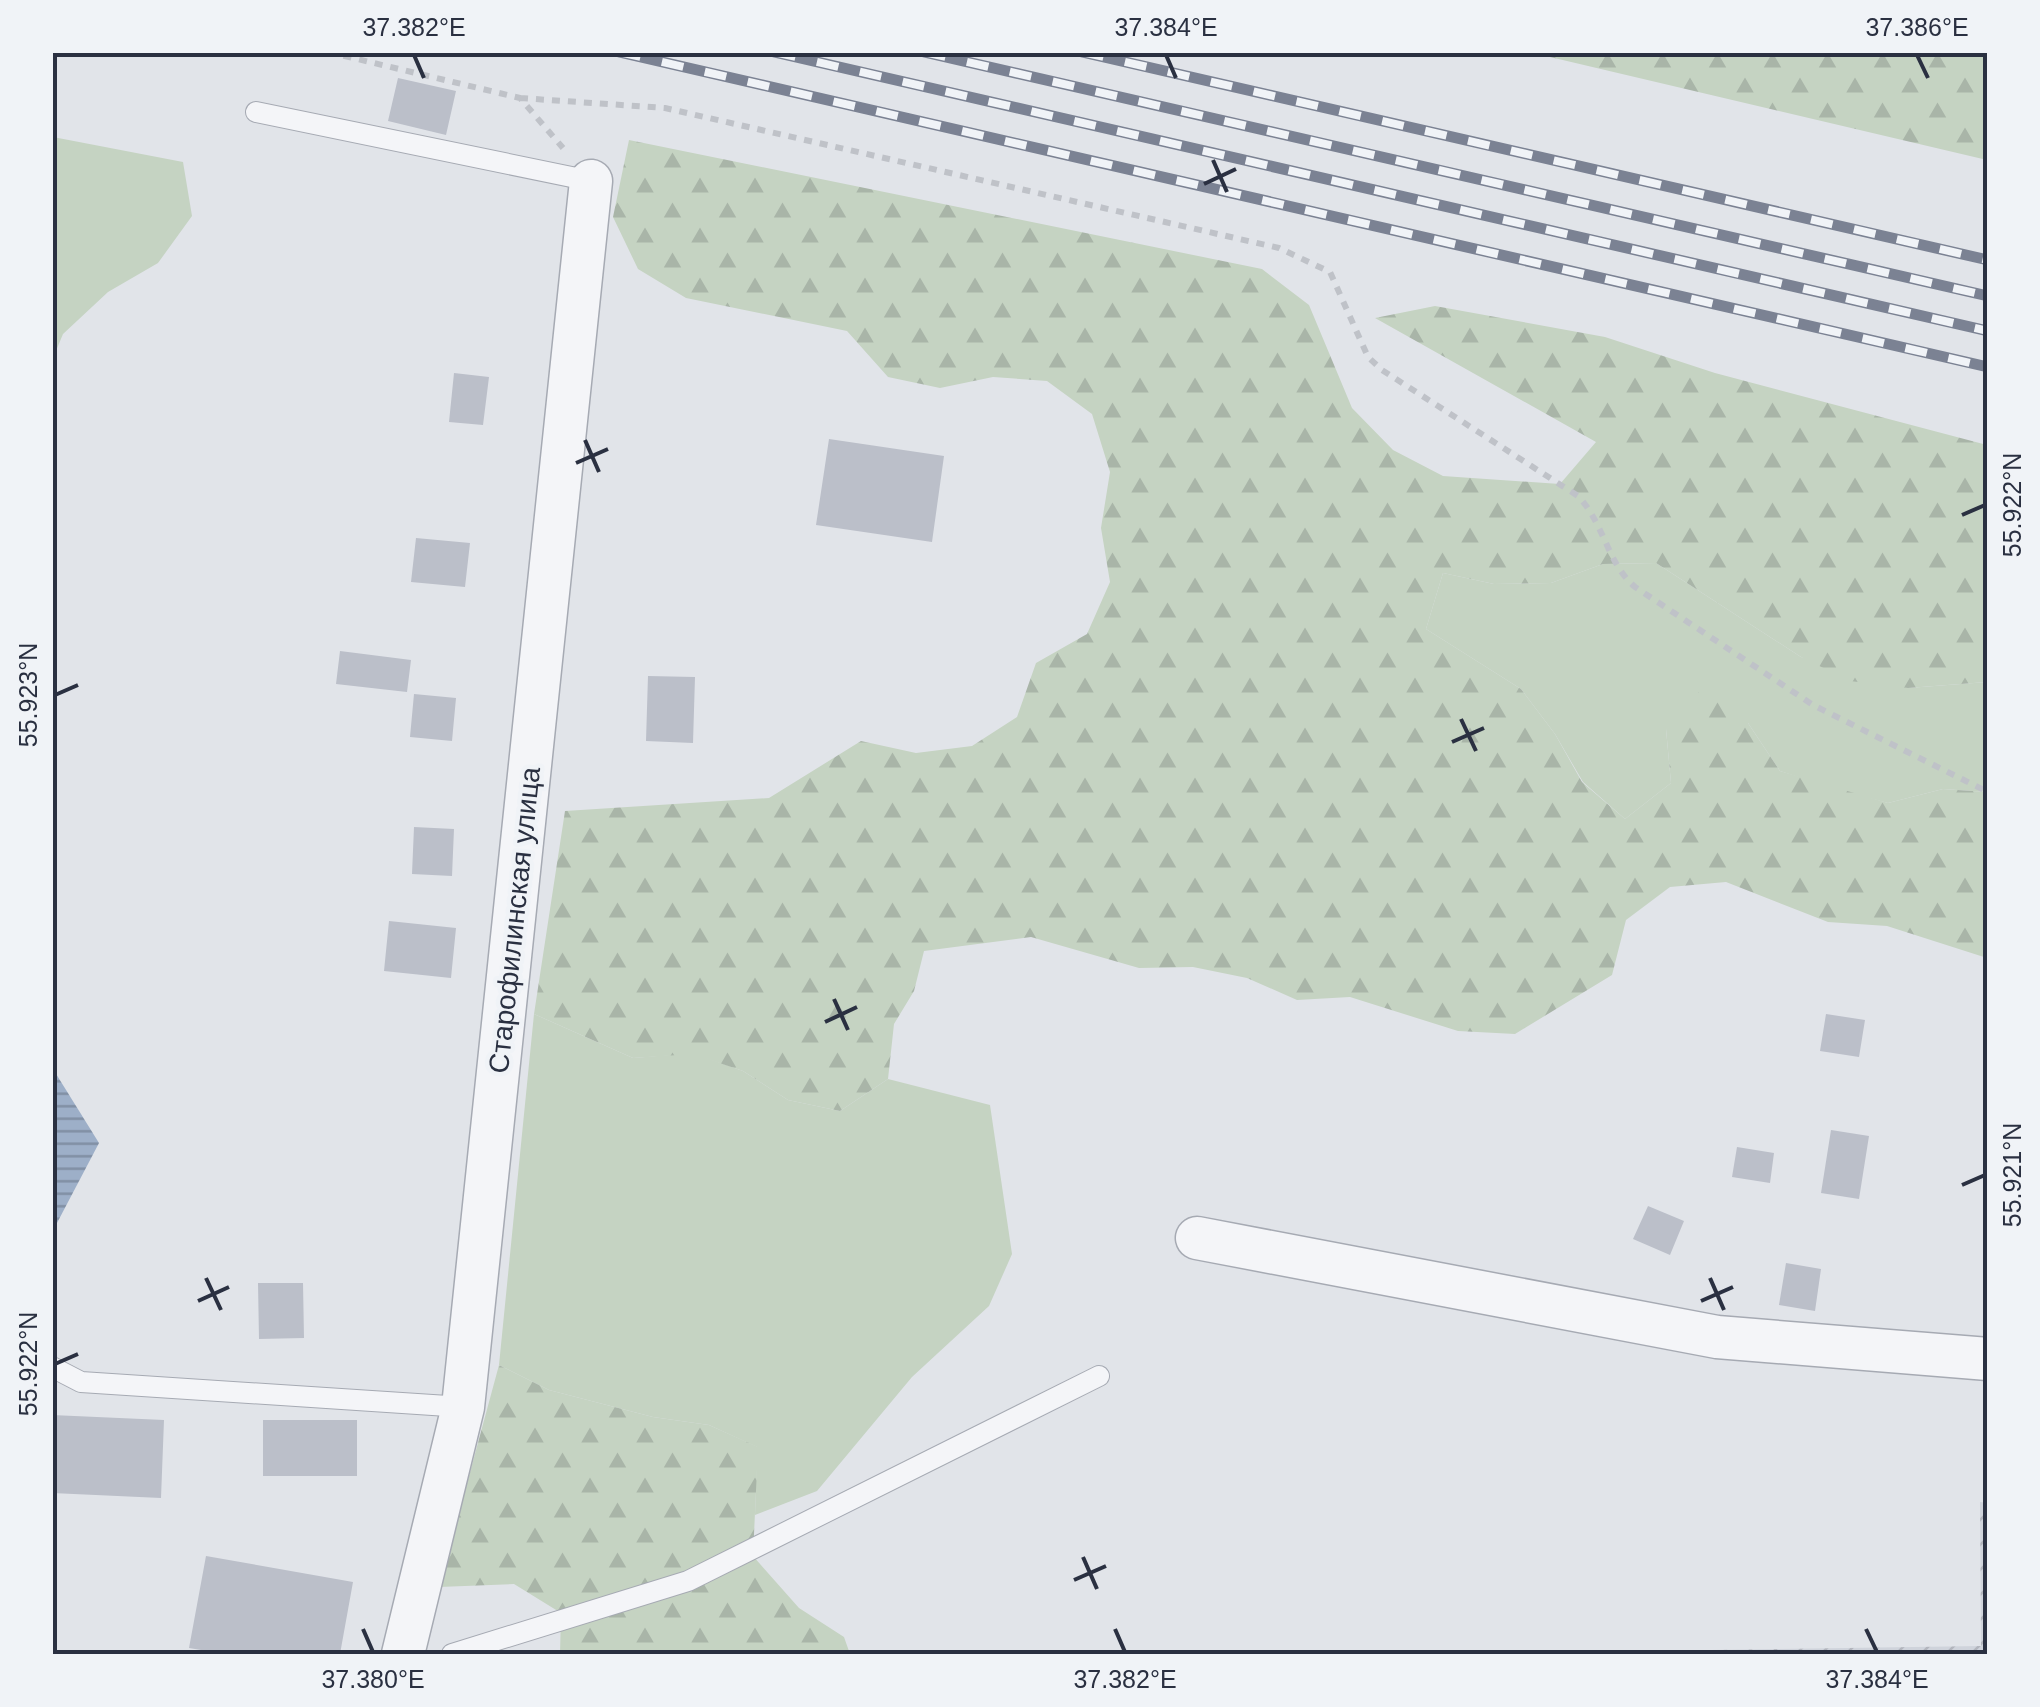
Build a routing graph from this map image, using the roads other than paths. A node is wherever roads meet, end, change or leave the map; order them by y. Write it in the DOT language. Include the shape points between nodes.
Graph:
graph roads {
  1 [pos="256,112"];
  2 [pos="591,181"];
  3 [pos="1197,1238"];
  4 [pos="1988,1360"];
  5 [pos="52,1367"];
  6 [pos="1099,1376"];
  7 [pos="462,1406"];
  8 [pos="403,1654"];
  9 [pos="452,1654"];
  1 -- 2 [label="lane"];
  2 -- 7 [label="street, Старофилинская улица"];
  3 -- 4 [label="street" via="1717,1338"];
  5 -- 7 [label="lane" via="81,1382"];
  6 -- 9 [label="lane" via="688,1581"];
  7 -- 8 [label="street, Старофилинская улица"];
}
